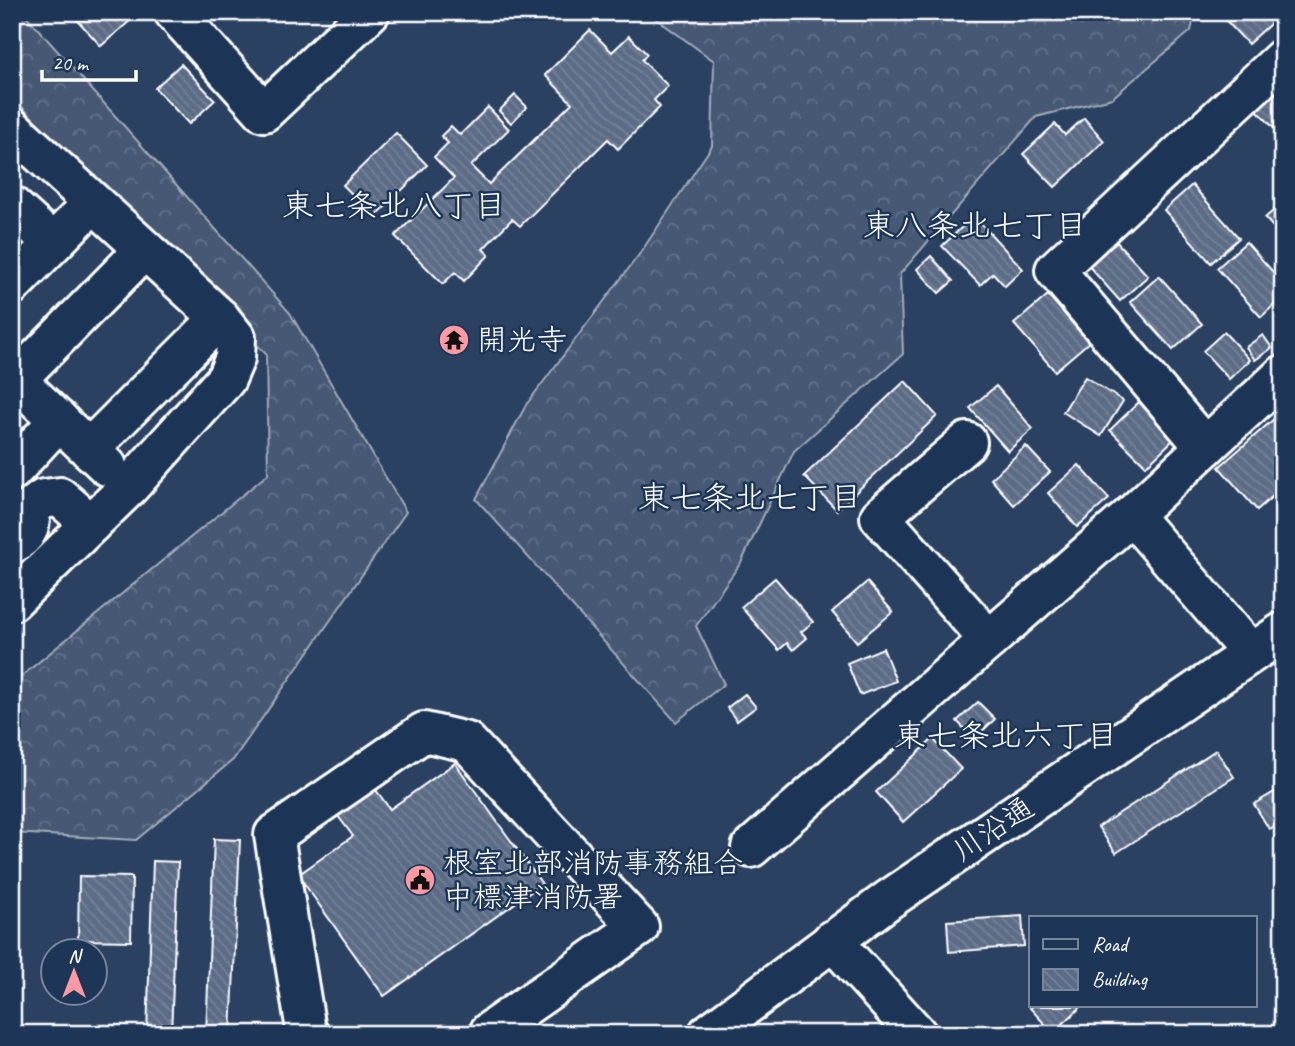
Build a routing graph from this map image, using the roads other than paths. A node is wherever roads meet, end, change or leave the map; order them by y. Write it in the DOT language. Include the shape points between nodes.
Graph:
graph roads {
  1 [pos="174,12"];
  2 [pos="370,12"];
  3 [pos="1283,58"];
  4 [pos="12,128"];
  5 [pos="92,204"];
  6 [pos="12,206"];
  7 [pos="53,243"];
  8 [pos="144,250"];
  9 [pos="12,285"];
  10 [pos="220,318"];
  11 [pos="1283,375"];
  12 [pos="18,386"];
  13 [pos="59,420"];
  14 [pos="967,442"];
  15 [pos="1205,447"];
  16 [pos="89,449"];
  17 [pos="12,471"];
  18 [pos="129,487"];
  19 [pos="1132,515"];
  20 [pos="91,524"];
  21 [pos="12,544"];
  22 [pos="12,601"];
  23 [pos="1283,632"];
  24 [pos="989,640"];
  25 [pos="1251,653"];
  26 [pos="751,848"];
  27 [pos="832,940"];
  28 [pos="490,1033"];
  29 [pos="309,1034"];
  30 [pos="708,1034"];
  31 [pos="916,1034"];
  1 -- 2 [label="street" via="264,112"];
  3 -- 15 [label="street" via="1055,270"];
  4 -- 5 [label="street"];
  5 -- 7 [label="street"];
  5 -- 8 [label="street"];
  6 -- 7 [label="street"];
  7 -- 9 [label="street"];
  8 -- 10 [label="street"];
  8 -- 12 [label="street"];
  10 -- 16 [label="street" via="147,373"];
  10 -- 18 [label="street" via="236,338 226,379"];
  11 -- 15 [label="street"];
  12 -- 13 [label="street"];
  13 -- 16 [label="street"];
  13 -- 17 [label="street"];
  14 -- 24 [label="street" via="880,517"];
  15 -- 19 [label="street"];
  16 -- 18 [label="street"];
  18 -- 20 [label="street"];
  19 -- 24 [label="street"];
  19 -- 25 [label="street"];
  20 -- 21 [label="street" via="60,497 43,499 30,509 31,524 24,538"];
  20 -- 22 [label="street"];
  23 -- 25 [label="street, 川沿通"];
  24 -- 26 [label="street"];
  25 -- 27 [label="street, 川沿通"];
  27 -- 30 [label="street, 川沿通"];
  27 -- 31 [label="street"];
  28 -- 29 [label="street" via="639,927 467,742 424,732 274,835"];
}
